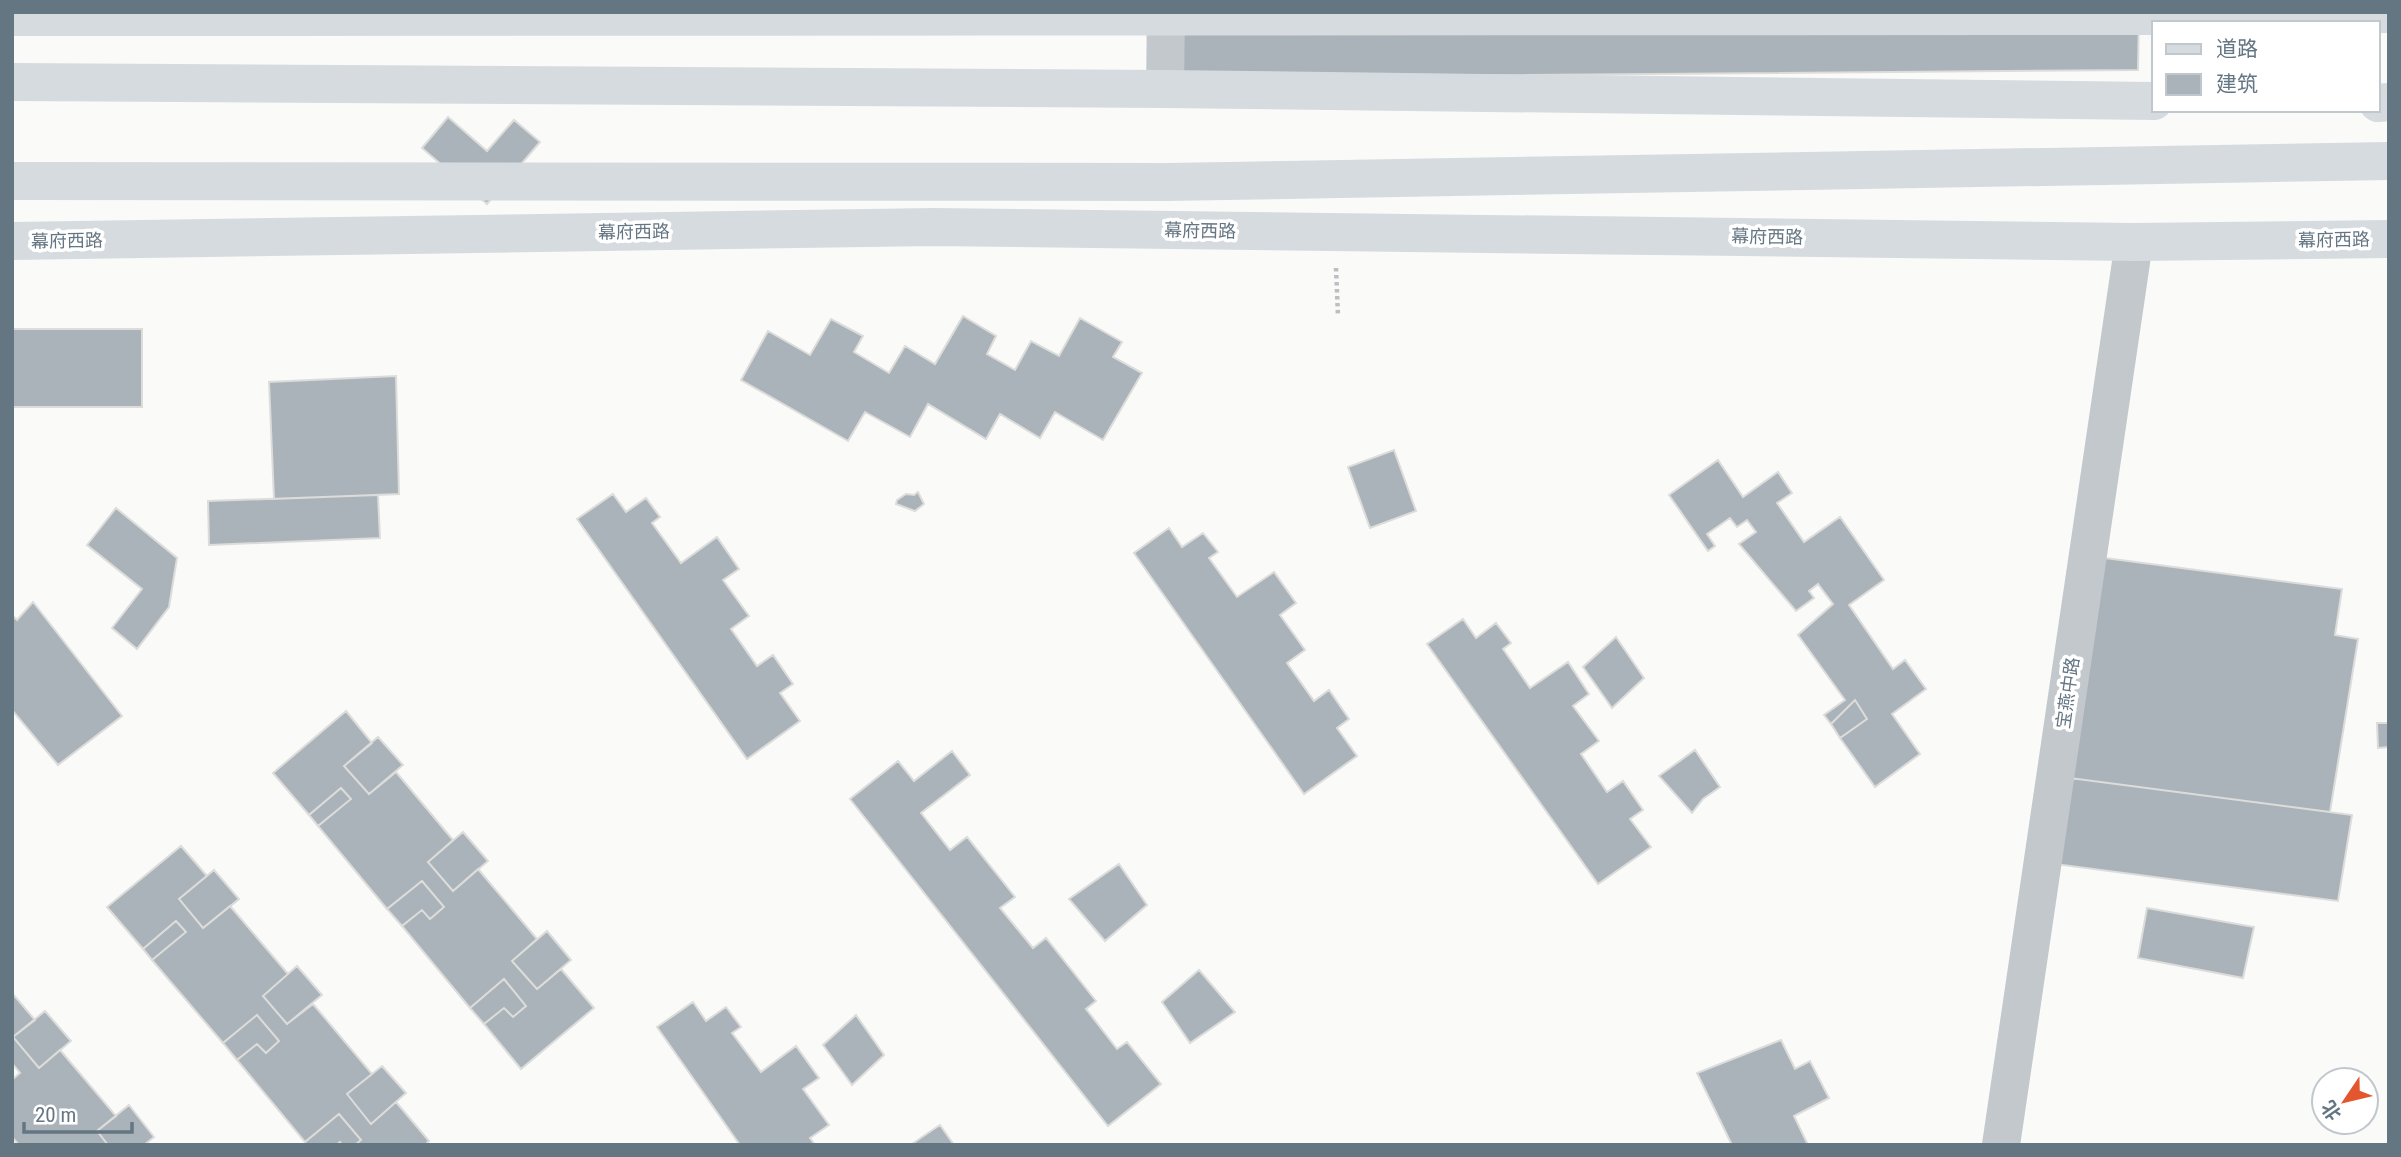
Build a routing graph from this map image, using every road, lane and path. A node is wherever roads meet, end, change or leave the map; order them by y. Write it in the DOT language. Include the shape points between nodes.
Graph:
graph roads {
  1 [pos="1166,14"];
  2 [pos="2160,14"];
  3 [pos="2389,14"];
  4 [pos="12,17"];
  5 [pos="12,82"];
  6 [pos="1165,89"];
  7 [pos="2152,102"];
  8 [pos="2389,161"];
  9 [pos="12,181"];
  10 [pos="2389,239"];
  11 [pos="12,241"];
  12 [pos="2134,242"];
  13 [pos="2001,1145"];
  1 -- 2 [label="main road"];
  1 -- 4 [label="main road"];
  1 -- 6 [label="street"];
  2 -- 3 [label="main road"];
  5 -- 6 [label="main road"];
  6 -- 7 [label="main road"];
  8 -- 9 [label="main road" via="1166,182"];
  10 -- 12 [label="main road, 幕府西路"];
  11 -- 12 [label="main road, 幕府西路" via="934,227"];
  12 -- 13 [label="street, 宝燕中路"];
}
